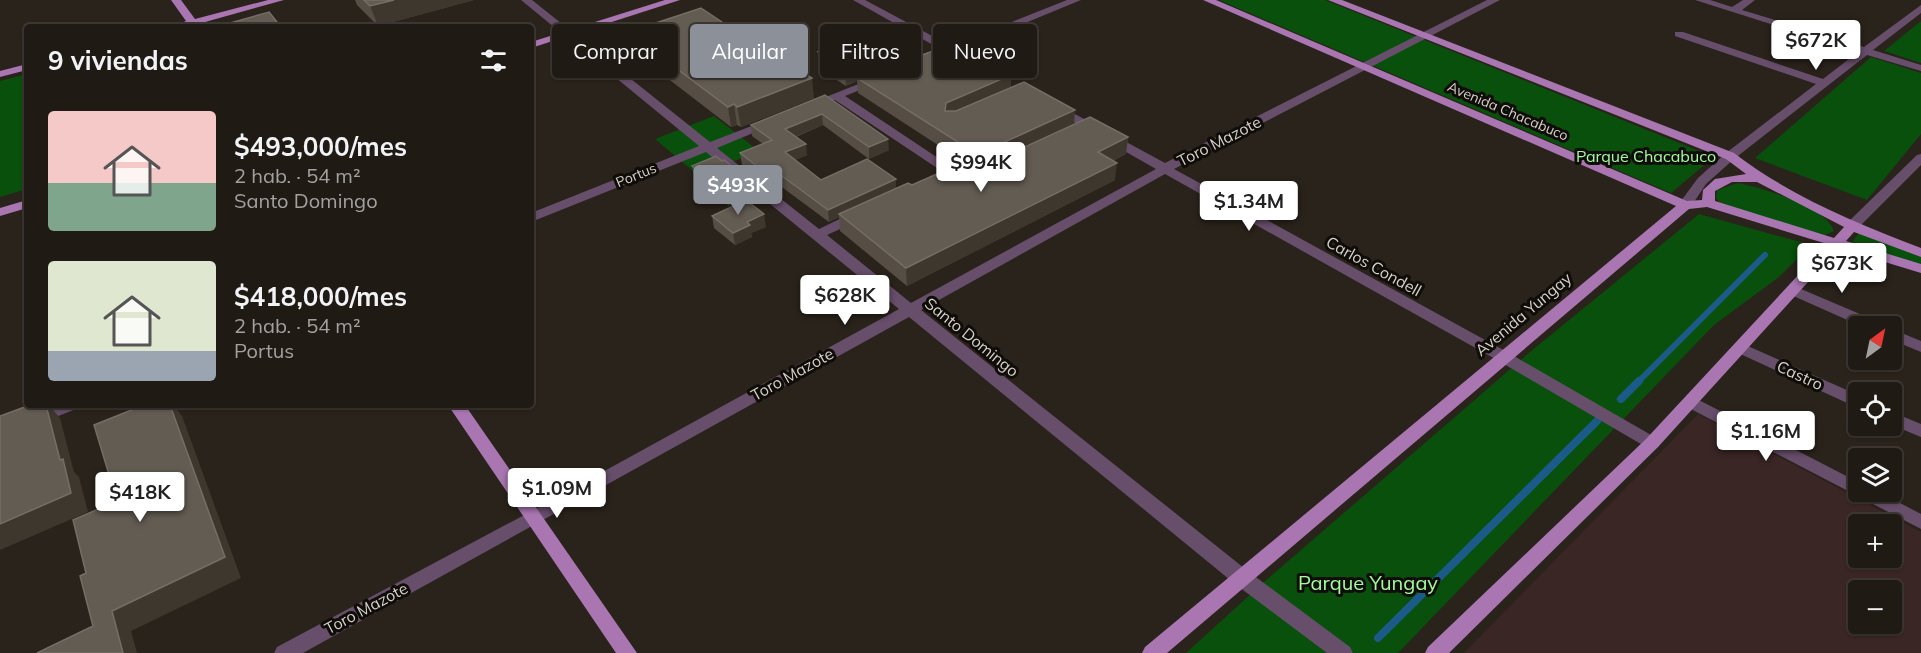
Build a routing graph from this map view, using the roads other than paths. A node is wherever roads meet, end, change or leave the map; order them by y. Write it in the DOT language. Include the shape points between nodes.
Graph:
graph roads {
  1 [pos="176,0"];
  2 [pos="279,0"];
  3 [pos="526,0"];
  4 [pos="675,0"];
  5 [pos="858,0"];
  6 [pos="1076,0"];
  7 [pos="1208,0"];
  8 [pos="1333,0"];
  9 [pos="1495,0"];
  10 [pos="1700,0"];
  11 [pos="1750,0"];
  12 [pos="1921,8"];
  13 [pos="1734,10"];
  14 [pos="192,24"];
  15 [pos="196,24"];
  16 [pos="555,24"];
  17 [pos="599,24"];
  18 [pos="1016,24"];
  19 [pos="1679,34"];
  20 [pos="1425,36"];
  21 [pos="552,39"];
  22 [pos="933,41"];
  23 [pos="534,44"];
  24 [pos="1865,51"];
  25 [pos="933,56"];
  26 [pos="929,58"];
  27 [pos="1364,67"];
  28 [pos="24,68"];
  29 [pos="1921,68"];
  30 [pos="0,74"];
  31 [pos="622,78"];
  32 [pos="881,78"];
  33 [pos="1824,83"];
  34 [pos="837,96"];
  35 [pos="1043,101"];
  36 [pos="805,108"];
  37 [pos="783,117"];
  38 [pos="708,147"];
  39 [pos="1730,156"];
  40 [pos="1921,158"];
  41 [pos="1166,168"];
  42 [pos="1759,178"];
  43 [pos="931,183"];
  44 [pos="1708,203"];
  45 [pos="24,205"];
  46 [pos="1685,205"];
  47 [pos="868,211"];
  48 [pos="0,213"];
  49 [pos="534,217"];
  50 [pos="1852,226"];
  51 [pos="816,235"];
  52 [pos="1835,244"];
  53 [pos="1921,253"];
  54 [pos="1921,270"];
  55 [pos="1794,291"];
  56 [pos="909,309"];
  57 [pos="1851,316"];
  58 [pos="1902,338"];
  59 [pos="1921,347"];
  60 [pos="1741,348"];
  61 [pos="1502,356"];
  62 [pos="1848,397"];
  63 [pos="1691,402"];
  64 [pos="62,408"];
  65 [pos="458,408"];
  66 [pos="1902,422"];
  67 [pos="1921,431"];
  68 [pos="0,433"];
  69 [pos="1652,443"];
  70 [pos="1848,485"];
  71 [pos="1882,502"];
  72 [pos="534,518"];
  73 [pos="1921,522"];
  74 [pos="1242,578"];
  75 [pos="284,653"];
  76 [pos="627,653"];
  77 [pos="1152,653"];
  78 [pos="1343,653"];
  79 [pos="1435,653"];
  1 -- 14 [label="main road"];
  2 -- 15 [label="main road"];
  3 -- 16 [label="street, Santo Domingo"];
  4 -- 17 [label="main road"];
  5 -- 22 [label="street"];
  6 -- 18 [label="street"];
  7 -- 27 [label="main road, Avenida Chacabuco"];
  8 -- 20 [label="main road"];
  9 -- 20 [label="street, Toro Mazote"];
  10 -- 13 [label="street"];
  11 -- 13 [label="street"];
  12 -- 24 [label="street, Avenida Yungay"];
  13 -- 24 [label="street"];
  19 -- 33 [label="street"];
  20 -- 27 [label="street, Toro Mazote"];
  20 -- 39 [label="main road"];
  21 -- 23 [label="main road"];
  24 -- 29 [label="street"];
  24 -- 33 [label="street, Avenida Yungay"];
  25 -- 26 [label="street"];
  27 -- 41 [label="street, Toro Mazote"];
  27 -- 46 [label="main road, Avenida Chacabuco"];
  28 -- 30 [label="main road"];
  31 -- 38 [label="street, Santo Domingo"];
  32 -- 34 [label="street"];
  33 -- 39 [label="street, Avenida Yungay"];
  34 -- 36 [label="street"];
  34 -- 43 [label="street" via="958,173"];
  35 -- 41 [label="street, Carlos Condell" via="1082,128"];
  37 -- 38 [label="street, Portus"];
  38 -- 49 [label="street, Portus"];
  38 -- 51 [label="street, Santo Domingo"];
  39 -- 42 [label="main road"];
  39 -- 46 [label="street, Avenida Yungay" via="1702,181"];
  40 -- 50 [label="street"];
  41 -- 56 [label="street, Toro Mazote"];
  41 -- 61 [label="street, Carlos Condell"];
  42 -- 44 [label="main road" via="1729,178 1714,184 1708,190"];
  42 -- 50 [label="main road"];
  44 -- 46 [label="main road, Avenida Chacabuco"];
  44 -- 52 [label="main road, Avenida Chacabuco"];
  45 -- 48 [label="main road"];
  46 -- 61 [label="main road, Avenida Yungay"];
  47 -- 51 [label="street"];
  50 -- 52 [label="main road"];
  50 -- 53 [label="main road"];
  51 -- 56 [label="street, Santo Domingo"];
  52 -- 54 [label="main road, Avenida Chacabuco"];
  52 -- 55 [label="main road"];
  55 -- 57 [label="street"];
  55 -- 60 [label="main road"];
  56 -- 72 [label="street, Toro Mazote"];
  56 -- 74 [label="street, Santo Domingo"];
  58 -- 59 [label="street"];
  60 -- 62 [label="street, Castro"];
  60 -- 63 [label="main road"];
  61 -- 69 [label="street, Carlos Condell"];
  61 -- 74 [label="main road, Avenida Yungay"];
  63 -- 69 [label="main road"];
  63 -- 70 [label="street"];
  64 -- 68 [label="street"];
  65 -- 72 [label="main road"];
  66 -- 67 [label="street"];
  69 -- 79 [label="main road"];
  71 -- 73 [label="street"];
  72 -- 75 [label="street, Toro Mazote"];
  72 -- 76 [label="main road"];
  74 -- 77 [label="main road, Avenida Yungay"];
  74 -- 78 [label="street, Santo Domingo"];
}
